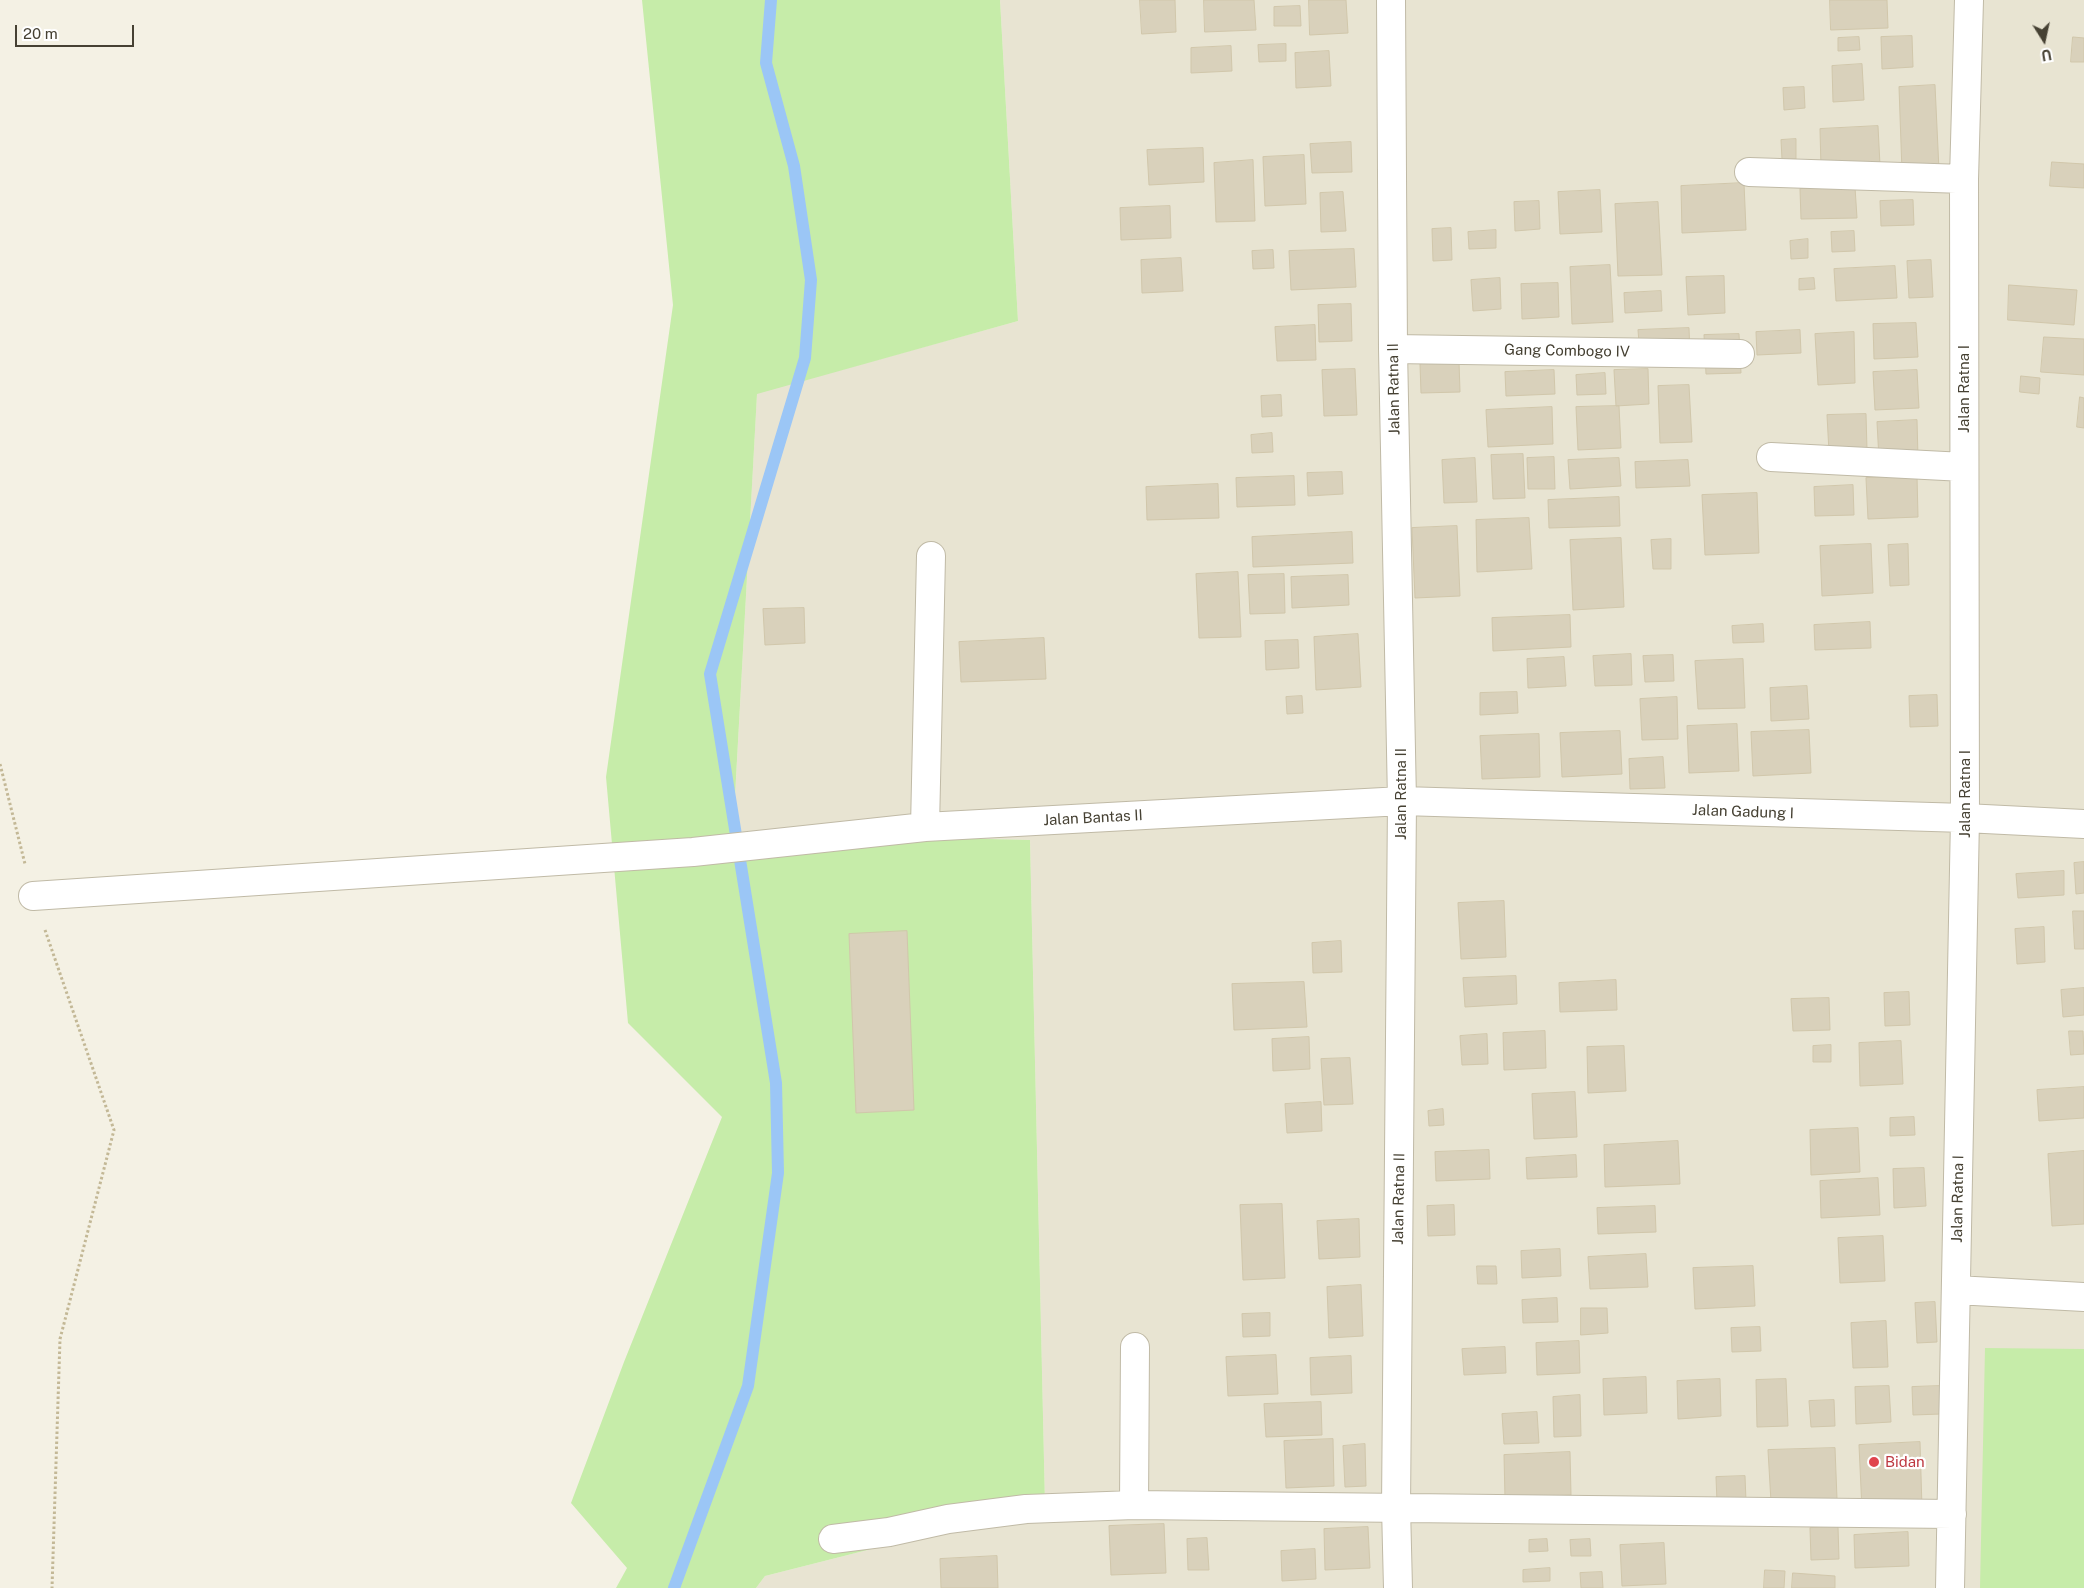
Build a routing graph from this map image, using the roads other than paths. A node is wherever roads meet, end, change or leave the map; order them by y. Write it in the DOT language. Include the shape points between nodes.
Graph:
graph roads {
  1 [pos="1391,0"];
  2 [pos="1969,0"];
  3 [pos="1750,172"];
  4 [pos="1964,179"];
  5 [pos="1393,349"];
  6 [pos="1740,354"];
  7 [pos="1771,457"];
  8 [pos="1964,466"];
  9 [pos="932,556"];
  10 [pos="1402,801"];
  11 [pos="1965,818"];
  12 [pos="2084,824"];
  13 [pos="925,827"];
  14 [pos="33,896"];
  15 [pos="1956,1290"];
  16 [pos="2084,1297"];
  17 [pos="1135,1347"];
  18 [pos="1134,1504"];
  19 [pos="1396,1506"];
  20 [pos="1952,1514"];
  21 [pos="833,1539"];
  22 [pos="1398,1588"];
  23 [pos="1950,1588"];
  1 -- 5 [label="street, Jalan Ratna II"];
  2 -- 4 [label="street, Jalan Ratna I"];
  3 -- 4 [label="street"];
  4 -- 8 [label="street, Jalan Ratna I"];
  5 -- 6 [label="street, Gang Combogo IV"];
  5 -- 10 [label="street, Jalan Ratna II"];
  7 -- 8 [label="street"];
  8 -- 11 [label="street, Jalan Ratna I"];
  9 -- 13 [label="street"];
  10 -- 11 [label="street, Jalan Gadung I"];
  10 -- 13 [label="street, Jalan Bantas II"];
  10 -- 19 [label="street, Jalan Ratna II"];
  11 -- 12 [label="street, Jalan Gadung I"];
  11 -- 15 [label="street, Jalan Ratna I"];
  13 -- 14 [label="street, Jalan Bantas II" via="693,852"];
  15 -- 16 [label="street"];
  15 -- 20 [label="street, Jalan Ratna I"];
  17 -- 18 [label="street"];
  18 -- 19 [label="street"];
  18 -- 21 [label="street" via="1026,1509"];
  19 -- 20 [label="street"];
  19 -- 22 [label="street, Jalan Ratna II"];
  20 -- 23 [label="street, Jalan Ratna I"];
}
